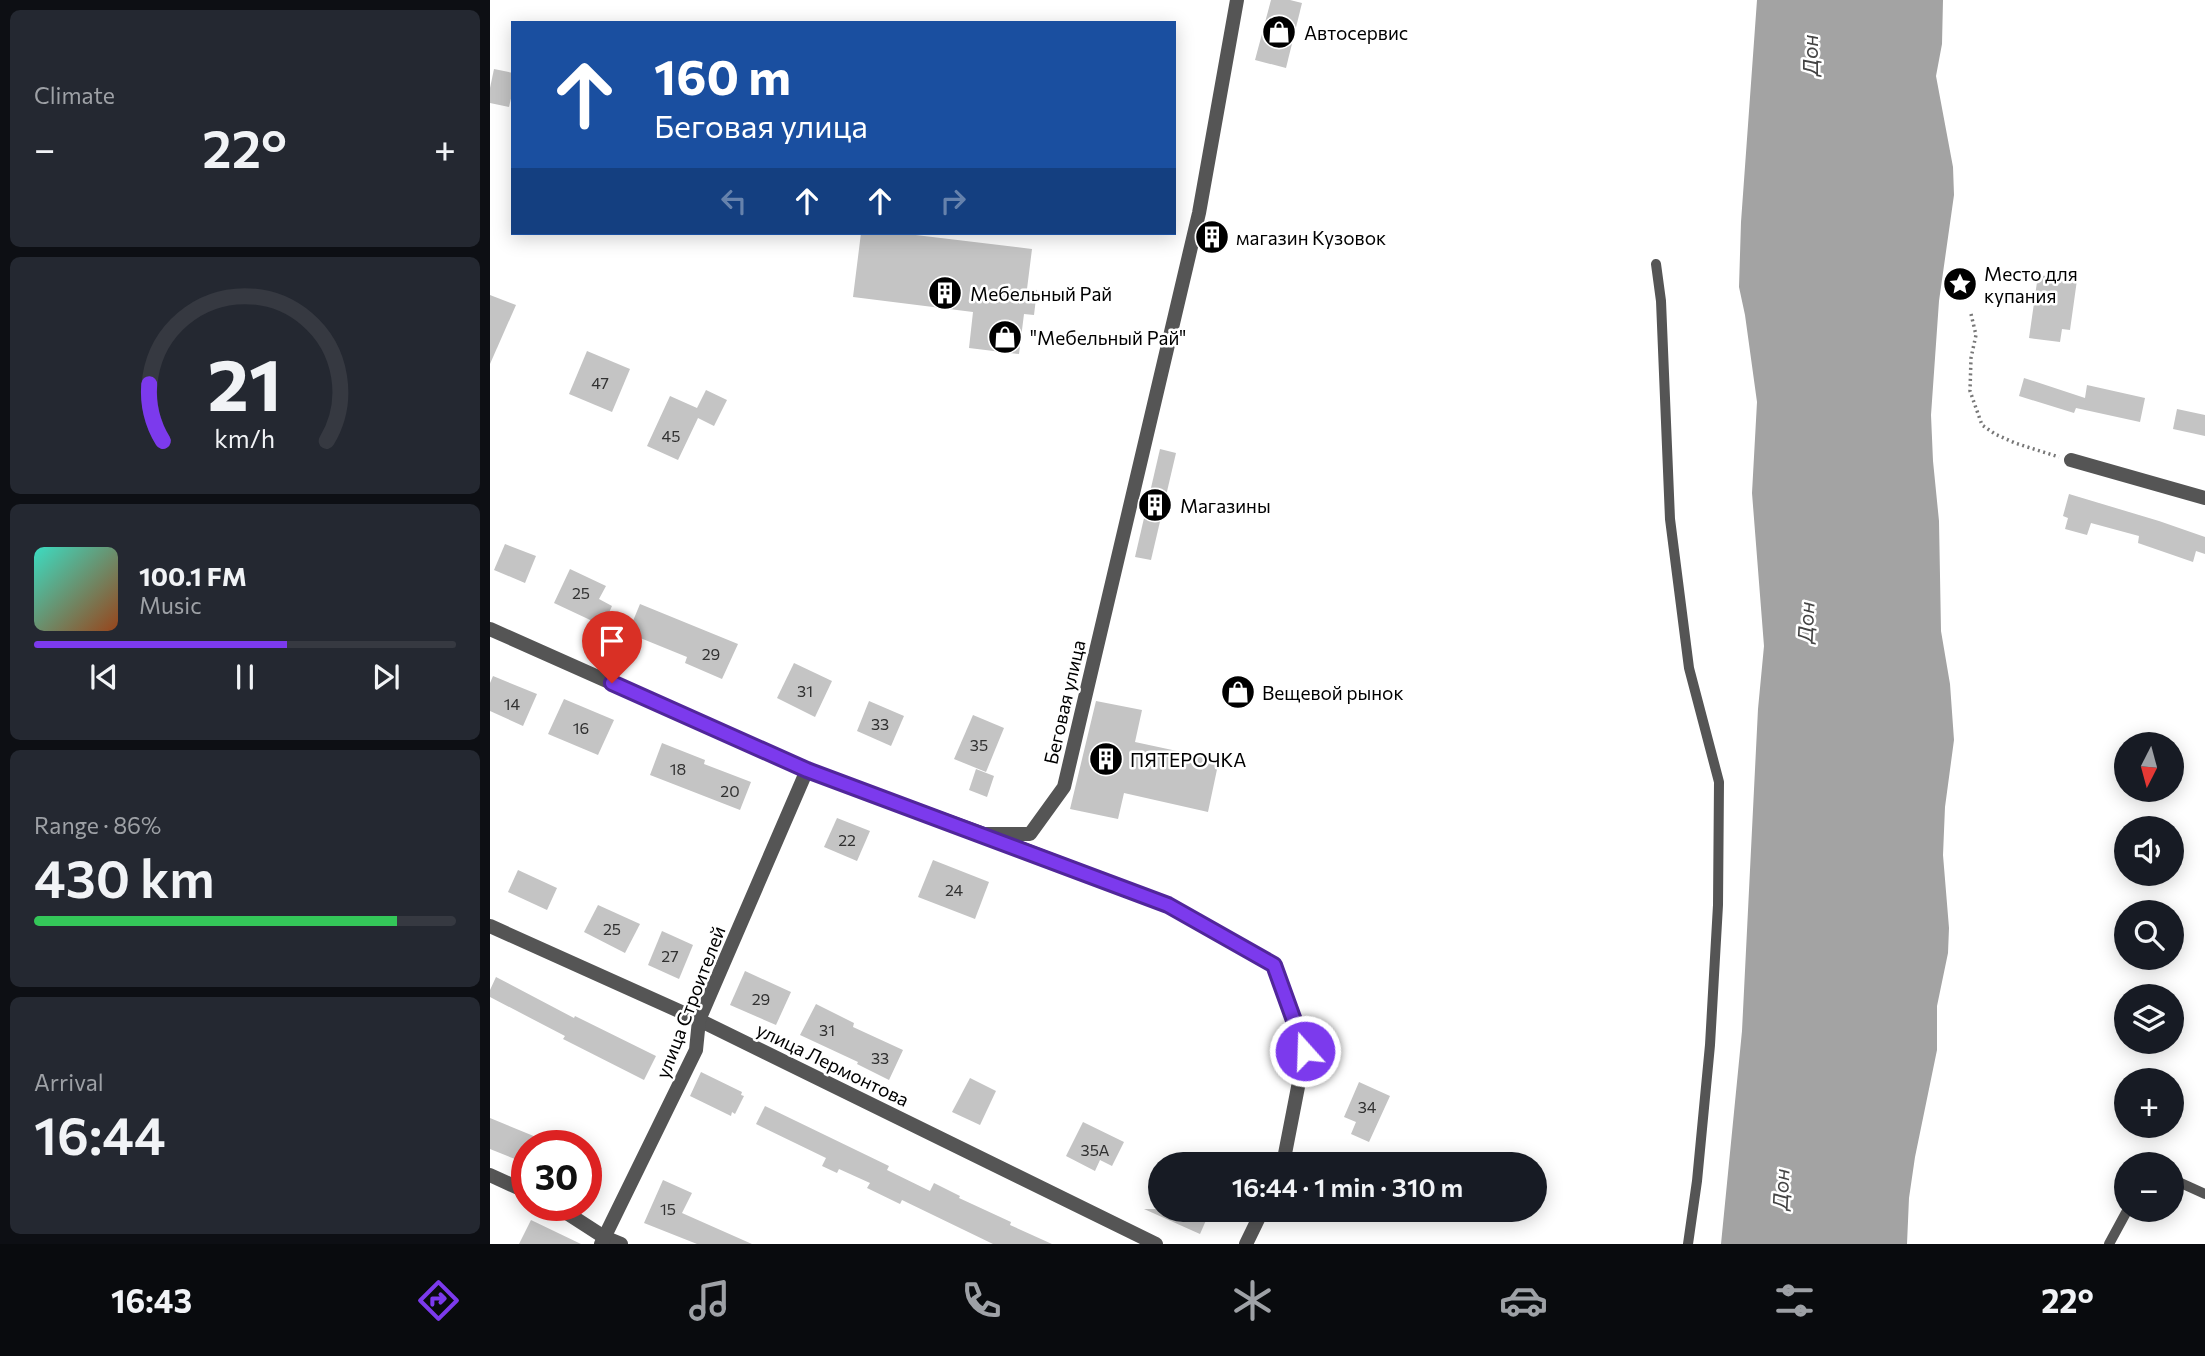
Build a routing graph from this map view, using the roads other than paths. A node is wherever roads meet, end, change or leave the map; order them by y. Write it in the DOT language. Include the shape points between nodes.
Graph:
graph roads {
  1 [pos="1237,0"];
  2 [pos="1656,264"];
  3 [pos="2071,460"];
  4 [pos="2205,498"];
  5 [pos="490,629"];
  6 [pos="807,770"];
  7 [pos="984,834"];
  8 [pos="490,926"];
  9 [pos="699,1020"];
  10 [pos="1285,1152"];
  11 [pos="490,1175"];
  12 [pos="2184,1184"];
  13 [pos="511,1185"];
  14 [pos="2205,1194"];
  15 [pos="577,1221"];
  16 [pos="1257,1222"];
  17 [pos="2121,1222"];
  18 [pos="603,1240"];
  19 [pos="621,1244"];
  20 [pos="1156,1244"];
  21 [pos="1246,1244"];
  22 [pos="1688,1244"];
  23 [pos="2109,1244"];
  1 -- 7 [label="street, Беговая улица" via="1199,213 1064,787 1030,834"];
  2 -- 22 [label="lane" via="1670,519 1689,668 1719,782 1710,1045"];
  3 -- 4 [label="street"];
  5 -- 6 [label="street, Беговая улица"];
  6 -- 7 [label="street, Беговая улица"];
  6 -- 9 [label="street, улица Строителей"];
  7 -- 10 [label="street" via="1168,905 1274,965 1305,1051"];
  8 -- 9 [label="street, улица Лермонтова"];
  9 -- 18 [label="street, улица Строителей" via="696,1050"];
  9 -- 20 [label="street, улица Лермонтова"];
  11 -- 13 [label="street"];
  12 -- 14 [label="lane"];
  15 -- 18 [label="street"];
  16 -- 21 [label="street"];
  17 -- 23 [label="lane"];
  18 -- 19 [label="street"];
}
